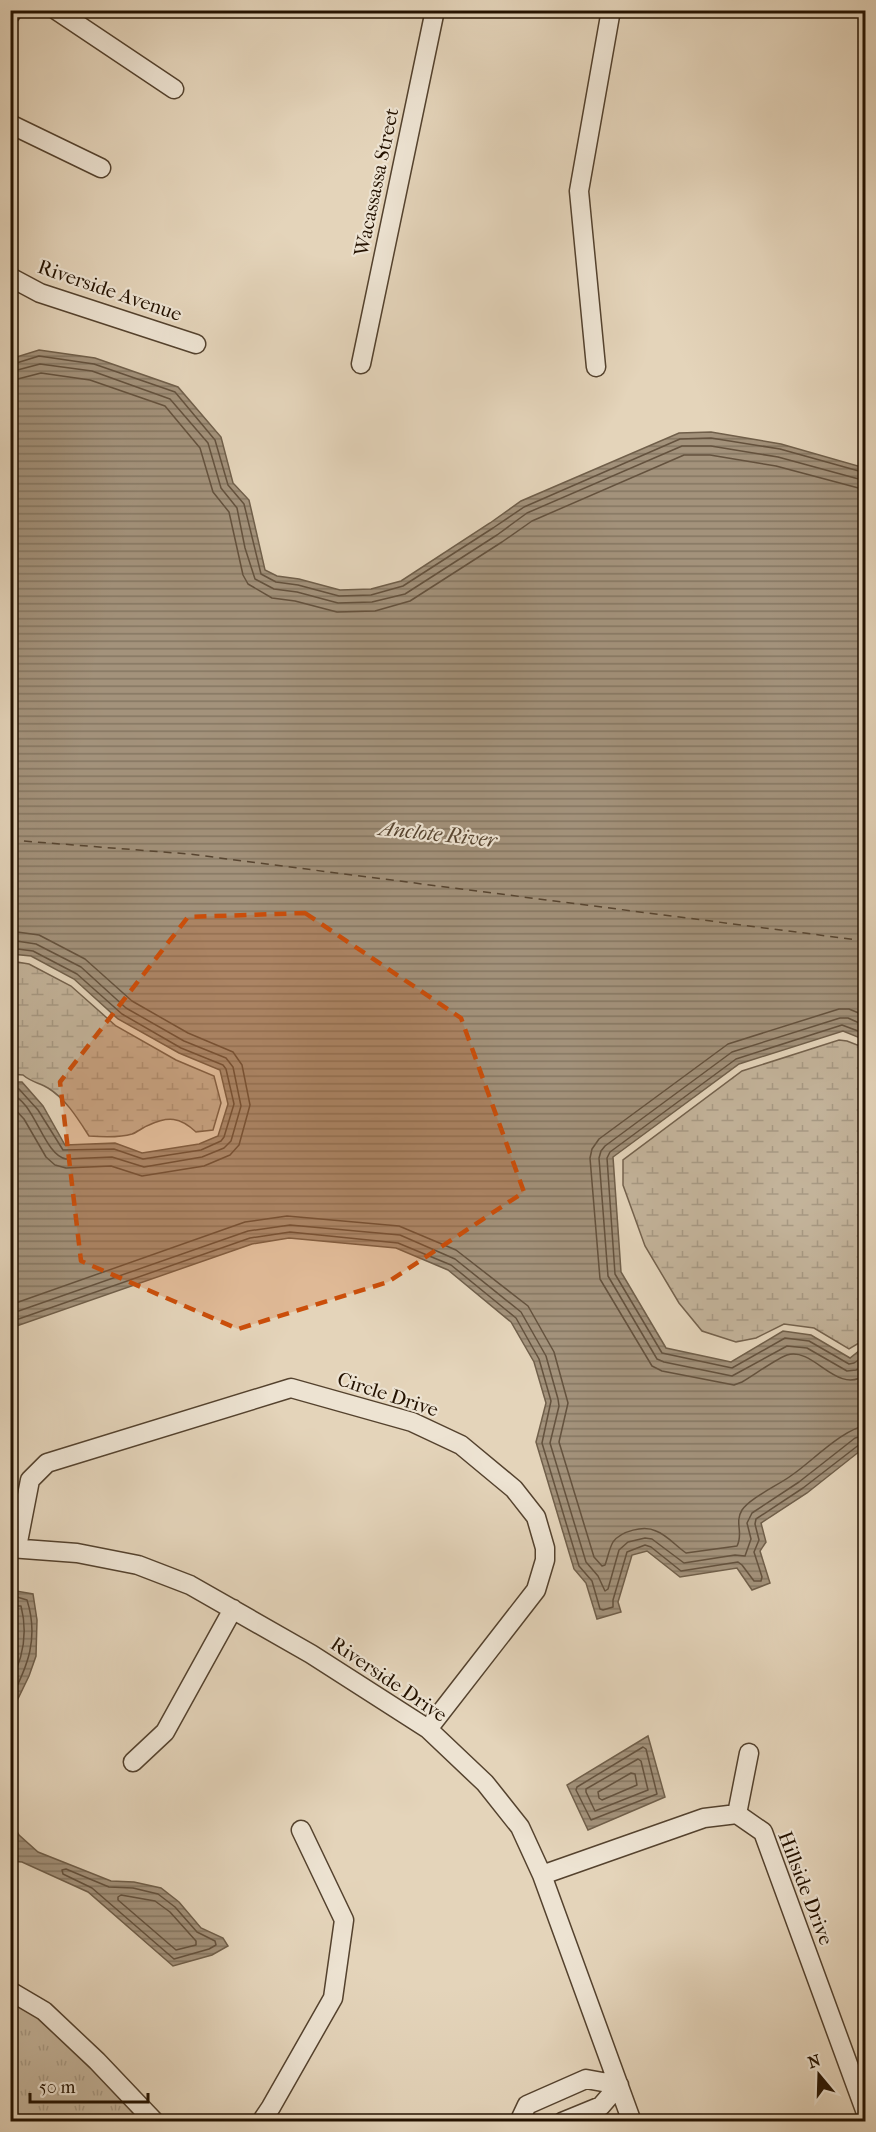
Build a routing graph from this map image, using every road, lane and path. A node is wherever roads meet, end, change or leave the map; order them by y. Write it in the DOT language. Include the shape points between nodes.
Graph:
graph roads {
  1 [pos="13,10"];
  2 [pos="57,10"];
  3 [pos="435,10"];
  4 [pos="611,10"];
  5 [pos="10,15"];
  6 [pos="174,89"];
  7 [pos="10,124"];
  8 [pos="101,168"];
  9 [pos="10,277"];
  10 [pos="196,344"];
  11 [pos="361,364"];
  12 [pos="596,367"];
  13 [pos="14,1547"];
  14 [pos="233,1609"];
  15 [pos="428,1729"];
  16 [pos="749,1753"];
  17 [pos="133,1762"];
  18 [pos="737,1814"];
  19 [pos="301,1830"];
  20 [pos="542,1875"];
  21 [pos="10,1991"];
  22 [pos="619,2085"];
  23 [pos="866,2113"];
  24 [pos="155,2121"];
  25 [pos="261,2121"];
  26 [pos="519,2121"];
  27 [pos="562,2121"];
  28 [pos="632,2121"];
  1 -- 5 [label="street"];
  2 -- 6 [label="street"];
  3 -- 11 [label="street, Wacassassa Street"];
  4 -- 12 [label="street" via="579,191"];
  7 -- 8 [label="street"];
  9 -- 10 [label="street, Riverside Avenue" via="40,293"];
  13 -- 14 [label="street, Riverside Drive" via="138,1565 190,1585"];
  13 -- 15 [label="street, Circle Drive" via="30,1480 47,1462 291,1388 412,1422 461,1445 514,1489 536,1517 545,1548 536,1590"];
  14 -- 15 [label="street, Riverside Drive"];
  14 -- 17 [label="street" via="165,1732"];
  15 -- 20 [label="street, Riverside Drive" via="485,1783 520,1827"];
  16 -- 18 [label="street"];
  18 -- 20 [label="street" via="704,1818"];
  18 -- 23 [label="street, Hillside Drive" via="763,1832"];
  19 -- 25 [label="street" via="344,1920 343,1931 333,1998"];
  20 -- 22 [label="street, Riverside Drive"];
  21 -- 24 [label="street" via="44,2012"];
  22 -- 26 [label="street" via="586,2079 527,2105"];
  22 -- 27 [label="street" via="601,2106"];
  22 -- 28 [label="street, Riverside Drive"];
}
